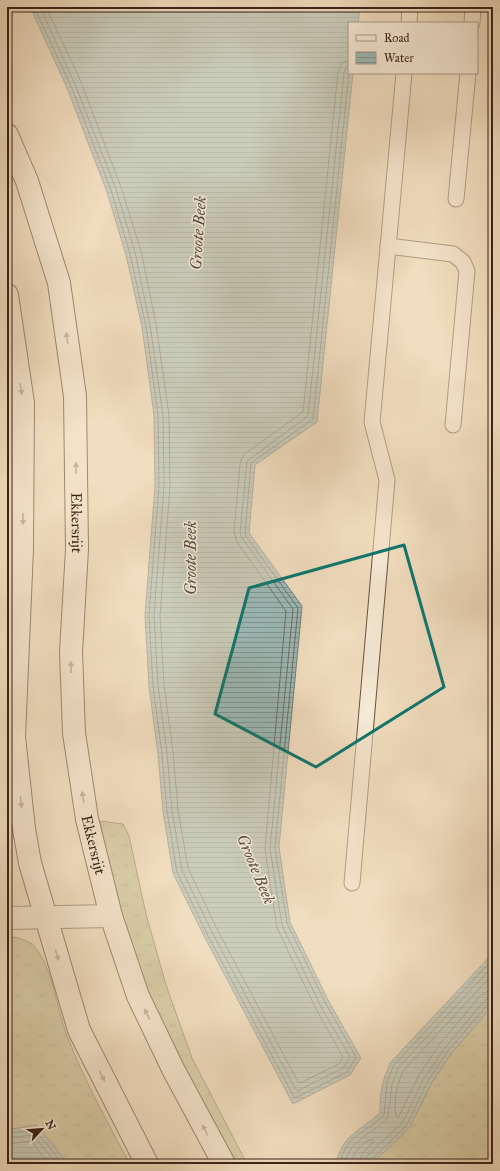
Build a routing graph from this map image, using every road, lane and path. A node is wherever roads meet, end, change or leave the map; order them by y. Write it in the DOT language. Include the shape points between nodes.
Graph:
graph roads {
  1 [pos="410,7"];
  2 [pos="474,7"];
  3 [pos="408,22"];
  4 [pos="472,22"];
  5 [pos="404,74"];
  6 [pos="468,74"];
  7 [pos="7,135"];
  8 [pos="456,199"];
  9 [pos="388,246"];
  10 [pos="7,295"];
  11 [pos="453,425"];
  12 [pos="352,883"];
  13 [pos="111,916"];
  14 [pos="7,918"];
  15 [pos="46,918"];
  16 [pos="147,1164"];
  17 [pos="224,1164"];
  1 -- 3 [label="lane"];
  2 -- 4 [label="lane"];
  5 -- 9 [label="lane"];
  6 -- 8 [label="lane"];
  13 -- 7 [label="main road, Ekkersrijt, one-way" via="87,819 74,733 71,652 77,549 75,396 59,283 27,181"];
  9 -- 11 [label="lane" via="453,254 463,262 467,271"];
  9 -- 12 [label="lane" via="372,422 386,480"];
  10 -- 15 [label="main road, one-way" via="23,402 22,549 14,737 30,863"];
  13 -- 15 [label="main road"];
  17 -- 13 [label="main road, Ekkersrijt, one-way" via="173,1069 138,996"];
  14 -- 15 [label="main road"];
  15 -- 16 [label="main road, one-way" via="79,1030"];
}
